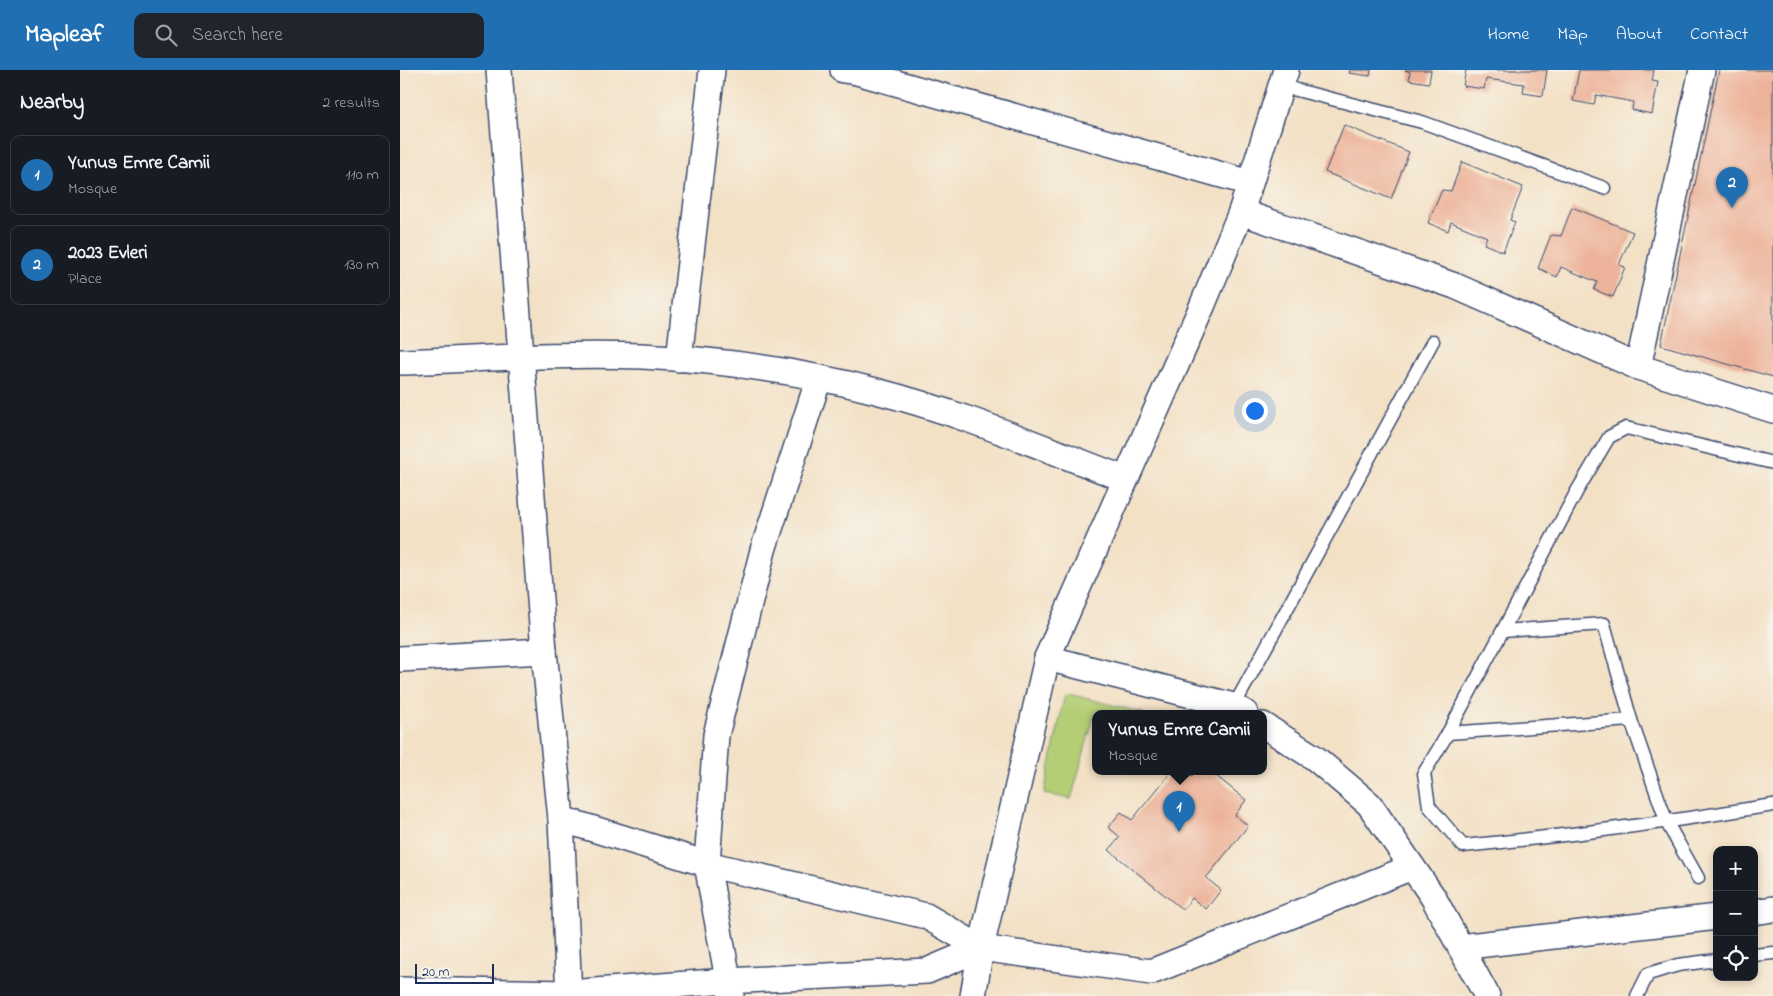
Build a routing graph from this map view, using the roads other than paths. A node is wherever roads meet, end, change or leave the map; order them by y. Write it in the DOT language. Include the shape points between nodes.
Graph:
graph roads {
  1 [pos="499,70"];
  2 [pos="712,70"];
  3 [pos="843,70"];
  4 [pos="1702,70"];
  5 [pos="1283,78"];
  6 [pos="1250,183"];
  7 [pos="1604,188"];
  8 [pos="1241,212"];
  9 [pos="1433,341"];
  10 [pos="522,358"];
  11 [pos="678,359"];
  12 [pos="400,362"];
  13 [pos="1638,368"];
  14 [pos="819,378"];
  15 [pos="1773,410"];
  16 [pos="1773,463"];
  17 [pos="1125,479"];
  18 [pos="1503,632"];
  19 [pos="544,651"];
  20 [pos="1047,658"];
  21 [pos="400,659"];
  22 [pos="1239,710"];
  23 [pos="1631,720"];
  24 [pos="1267,728"];
  25 [pos="1448,733"];
  26 [pos="1773,805"];
  27 [pos="562,819"];
  28 [pos="1667,823"];
  29 [pos="706,864"];
  30 [pos="1412,867"];
  31 [pos="1698,878"];
  32 [pos="1773,909"];
  33 [pos="1758,911"];
  34 [pos="1713,917"];
  35 [pos="1460,947"];
  36 [pos="981,948"];
  37 [pos="1773,953"];
  38 [pos="1758,955"];
  39 [pos="1713,961"];
  40 [pos="729,988"];
  41 [pos="400,990"];
  42 [pos="569,995"];
  43 [pos="973,996"];
  44 [pos="1487,996"];
  45 [pos="1637,996"];
  1 -- 10 [label="street"];
  2 -- 11 [label="street"];
  3 -- 6 [label="street"];
  4 -- 13 [label="street"];
  5 -- 6 [label="street"];
  5 -- 7 [label="lane" via="1422,122"];
  6 -- 8 [label="street"];
  8 -- 13 [label="street" via="1455,286"];
  8 -- 17 [label="street"];
  9 -- 22 [label="lane"];
  10 -- 11 [label="street"];
  10 -- 12 [label="street"];
  10 -- 19 [label="street"];
  11 -- 14 [label="street" via="760,367"];
  13 -- 15 [label="street"];
  14 -- 17 [label="street" via="934,407"];
  14 -- 29 [label="street" via="763,550 716,735"];
  16 -- 18 [label="lane" via="1626,428 1609,437"];
  17 -- 20 [label="street"];
  18 -- 23 [label="lane" via="1604,624"];
  18 -- 25 [label="lane"];
  19 -- 21 [label="street"];
  19 -- 27 [label="street"];
  20 -- 22 [label="street"];
  20 -- 36 [label="street"];
  23 -- 25 [label="lane"];
  23 -- 28 [label="lane"];
  24 -- 30 [label="street" via="1315,758 1369,804"];
  25 -- 28 [label="lane" via="1424,774 1429,806 1463,846"];
  26 -- 28 [label="lane"];
  27 -- 29 [label="street"];
  27 -- 42 [label="street"];
  28 -- 31 [label="lane"];
  29 -- 36 [label="street" via="926,916"];
  29 -- 40 [label="street"];
  30 -- 35 [label="street" via="1433,897"];
  30 -- 36 [label="street" via="1151,972"];
  32 -- 33 [label="street"];
  34 -- 35 [label="street"];
  35 -- 44 [label="street"];
  36 -- 40 [label="street" via="927,971"];
  36 -- 43 [label="street"];
  37 -- 38 [label="lane"];
  39 -- 45 [label="lane" via="1678,965 1648,974"];
  40 -- 42 [label="street"];
  41 -- 42 [label="street"];
}
